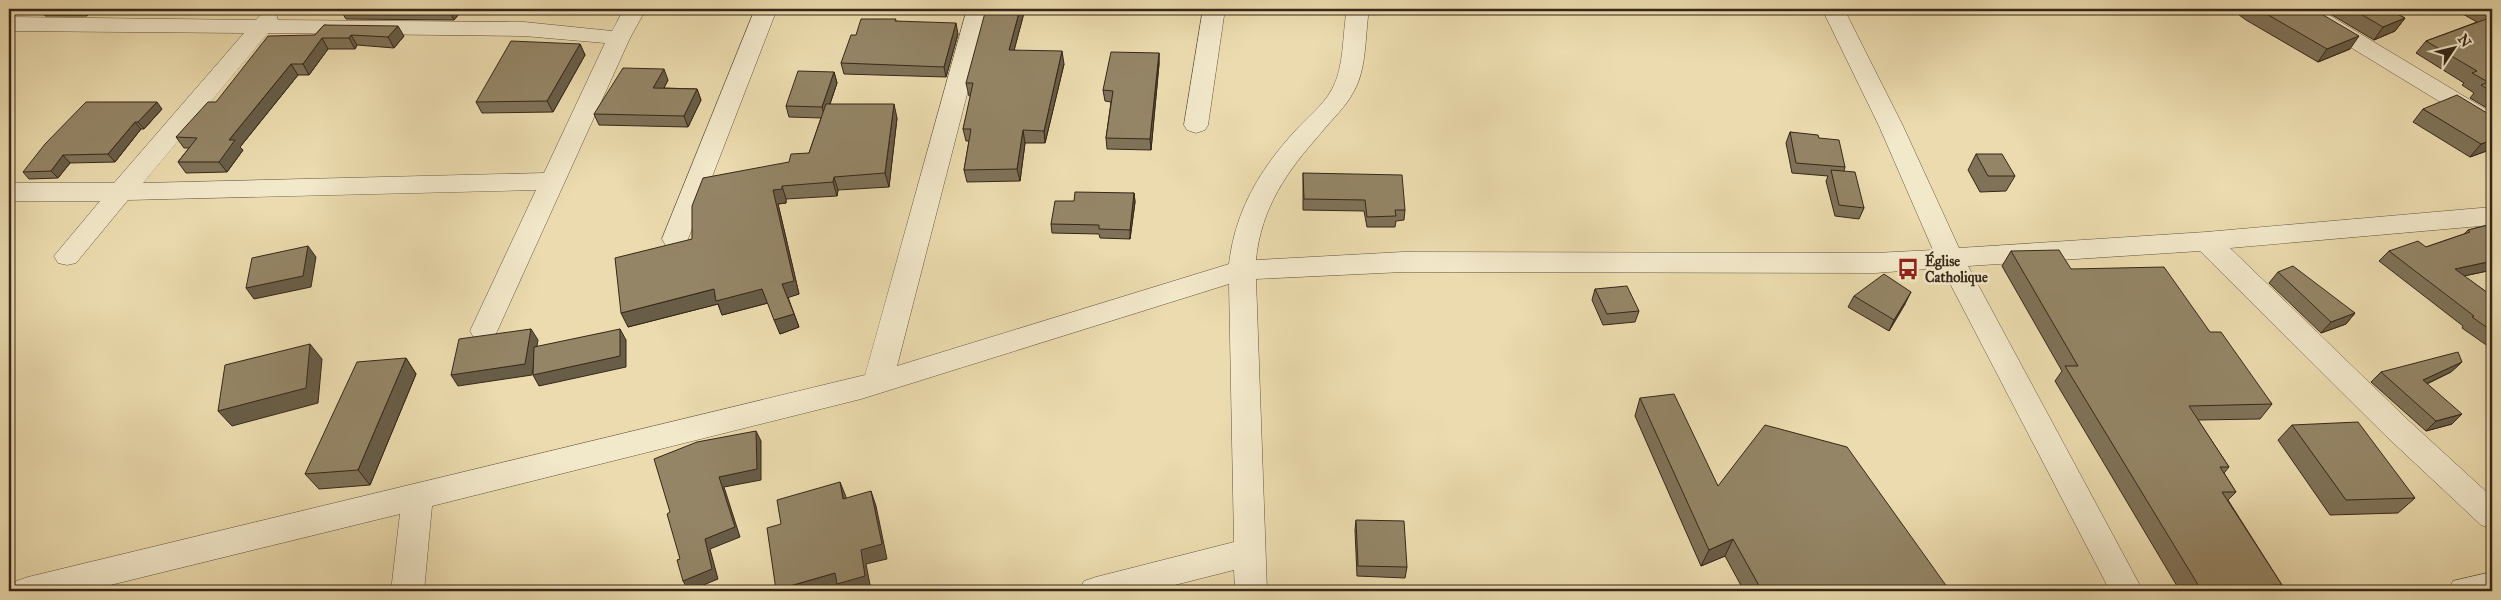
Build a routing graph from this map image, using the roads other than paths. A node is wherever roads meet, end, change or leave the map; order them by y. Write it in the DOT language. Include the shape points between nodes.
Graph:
graph roads {
  1 [pos="278,9"];
  2 [pos="635,9"];
  3 [pos="766,9"];
  4 [pos="978,9"];
  5 [pos="1214,9"];
  6 [pos="1358,9"];
  7 [pos="1833,9"];
  8 [pos="2304,9"];
  9 [pos="9,24"];
  10 [pos="261,28"];
  11 [pos="619,38"];
  12 [pos="2492,123"];
  13 [pos="1196,125"];
  14 [pos="554,181"];
  15 [pos="9,192"];
  16 [pos="121,192"];
  17 [pos="2492,216"];
  18 [pos="675,239"];
  19 [pos="2206,241"];
  20 [pos="67,256"];
  21 [pos="1950,258"];
  22 [pos="1242,270"];
  23 [pos="484,332"];
  24 [pos="878,382"];
  25 [pos="417,496"];
  26 [pos="2492,516"];
  27 [pos="1250,552"];
  28 [pos="100,582"];
  29 [pos="2492,586"];
  30 [pos="28,591"];
  31 [pos="408,591"];
  32 [pos="1096,591"];
  33 [pos="1251,591"];
  34 [pos="2128,591"];
  35 [pos="2465,591"];
  1 -- 10 [label="street"];
  2 -- 11 [label="street"];
  3 -- 18 [label="street"];
  4 -- 24 [label="street"];
  5 -- 13 [label="street"];
  6 -- 22 [label="street" via="1346,85 1281,161 1255,205 1243,246"];
  7 -- 21 [label="street" via="1891,126"];
  8 -- 12 [label="street"];
  9 -- 10 [label="street"];
  10 -- 11 [label="street" via="524,29"];
  10 -- 16 [label="street"];
  11 -- 14 [label="street"];
  14 -- 16 [label="street"];
  14 -- 23 [label="street"];
  15 -- 16 [label="street"];
  16 -- 20 [label="street"];
  17 -- 19 [label="street"];
  19 -- 21 [label="street"];
  19 -- 26 [label="street"];
  21 -- 22 [label="street" via="1874,263 1403,262"];
  21 -- 34 [label="street" via="2086,518"];
  22 -- 24 [label="street"];
  22 -- 27 [label="street"];
  24 -- 25 [label="street"];
  25 -- 28 [label="street"];
  25 -- 31 [label="street"];
  27 -- 32 [label="street"];
  27 -- 33 [label="street"];
  28 -- 30 [label="street"];
  29 -- 35 [label="street"];
}
